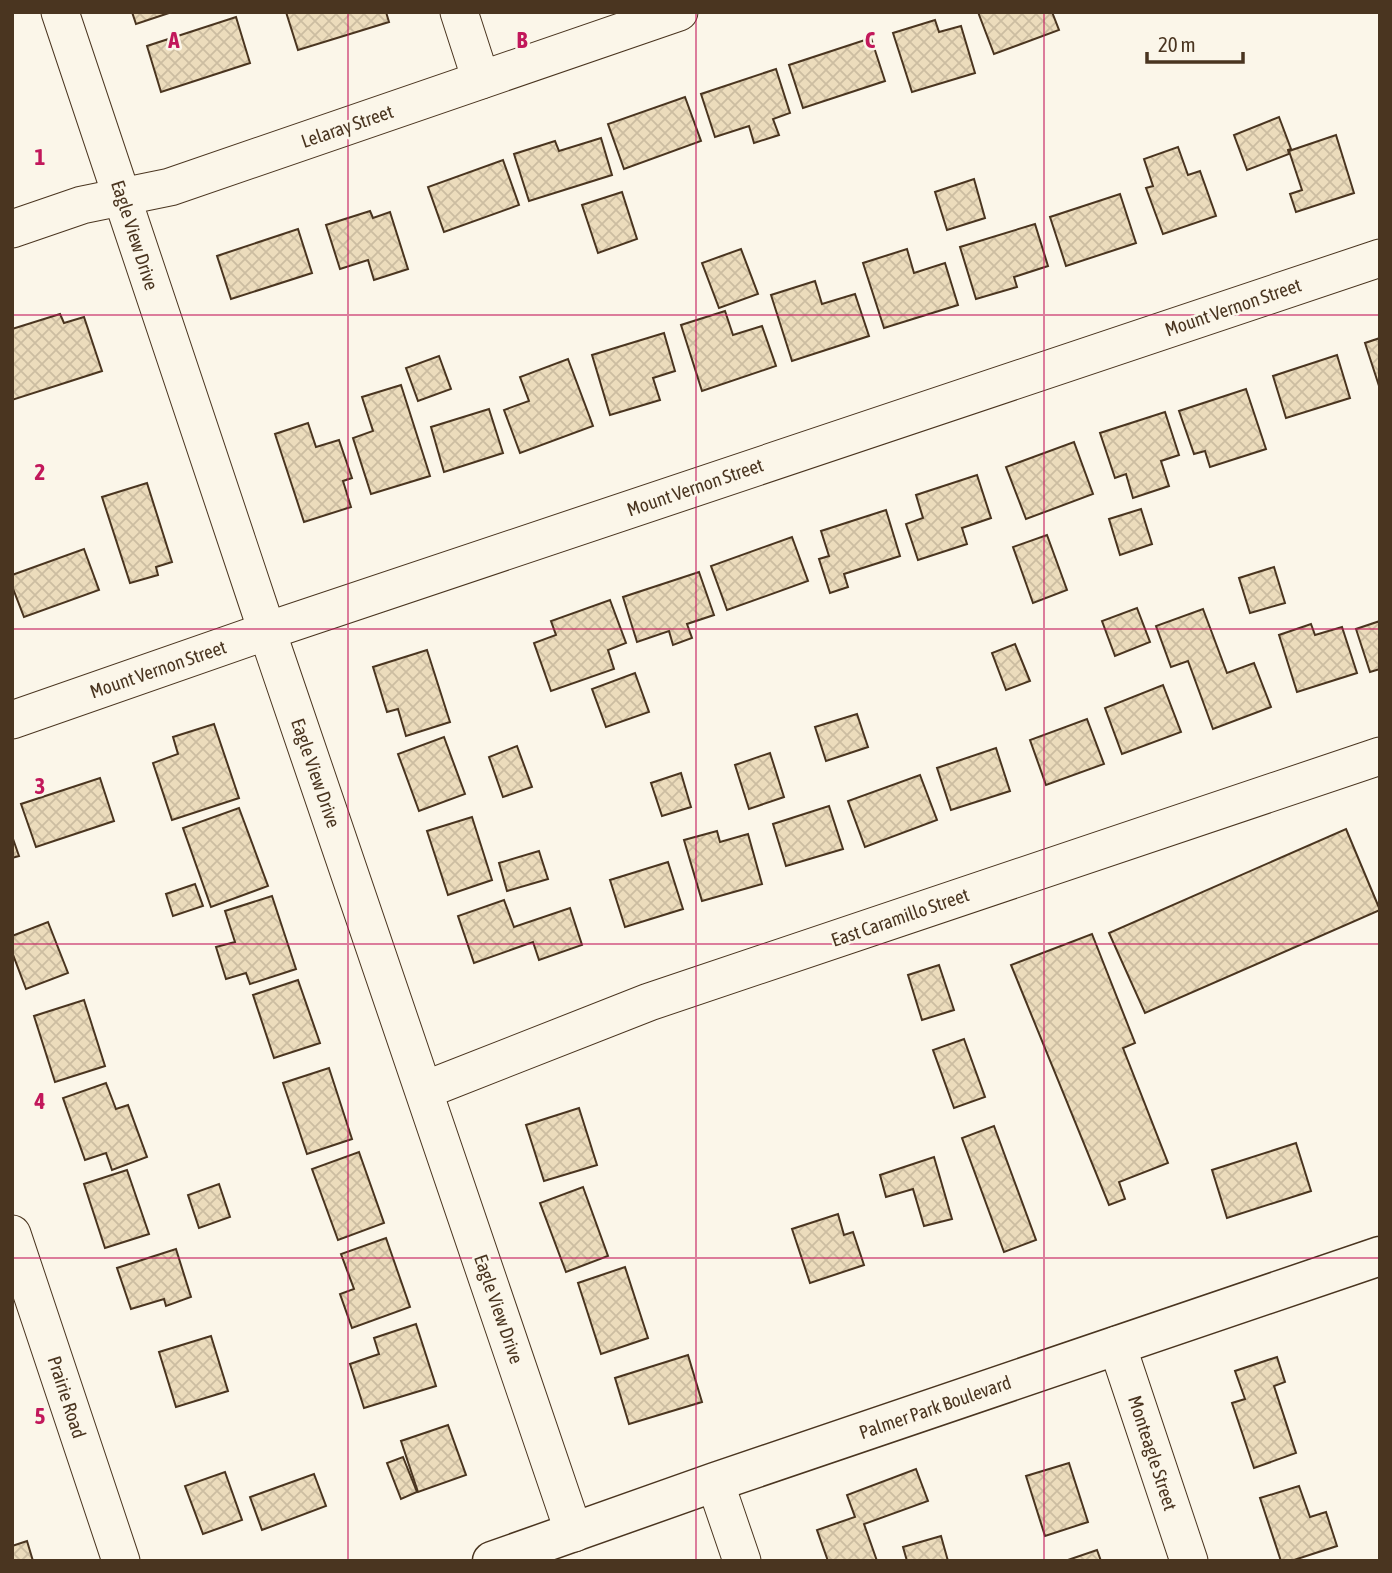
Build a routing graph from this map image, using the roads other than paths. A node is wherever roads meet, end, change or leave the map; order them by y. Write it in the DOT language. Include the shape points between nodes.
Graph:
graph roads {
  1 [pos="60,12"];
  2 [pos="458,12"];
  3 [pos="679,12"];
  4 [pos="481,80"];
  5 [pos="123,197"];
  6 [pos="12,229"];
  7 [pos="1380,258"];
  8 [pos="267,631"];
  9 [pos="12,720"];
  10 [pos="1380,756"];
  11 [pos="425,1090"];
  12 [pos="12,1234"];
  13 [pos="1380,1256"];
  14 [pos="1117,1345"];
  15 [pos="715,1482"];
  16 [pos="574,1532"];
  17 [pos="121,1561"];
  18 [pos="492,1561"];
  19 [pos="742,1561"];
  20 [pos="1189,1561"];
  1 -- 5 [label="street, Eagle View Drive"];
  2 -- 4 [label="street"];
  3 -- 4 [label="street, Lelaray Street"];
  4 -- 5 [label="street, Lelaray Street" via="170,187"];
  5 -- 6 [label="street, Lelaray Street" via="82,205"];
  5 -- 8 [label="street, Eagle View Drive"];
  7 -- 8 [label="street, Mount Vernon Street"];
  8 -- 9 [label="street, Mount Vernon Street"];
  8 -- 11 [label="street, Eagle View Drive"];
  10 -- 11 [label="street, East Caramillo Street" via="661,998"];
  11 -- 16 [label="street, Eagle View Drive"];
  12 -- 17 [label="street, Prairie Road"];
  13 -- 14 [label="main road, Palmer Park Boulevard"];
  14 -- 15 [label="main road, Palmer Park Boulevard"];
  14 -- 20 [label="street, Monteagle Street"];
  15 -- 16 [label="main road, Palmer Park Boulevard"];
  15 -- 19 [label="street"];
  16 -- 18 [label="main road, Palmer Park Boulevard"];
}
